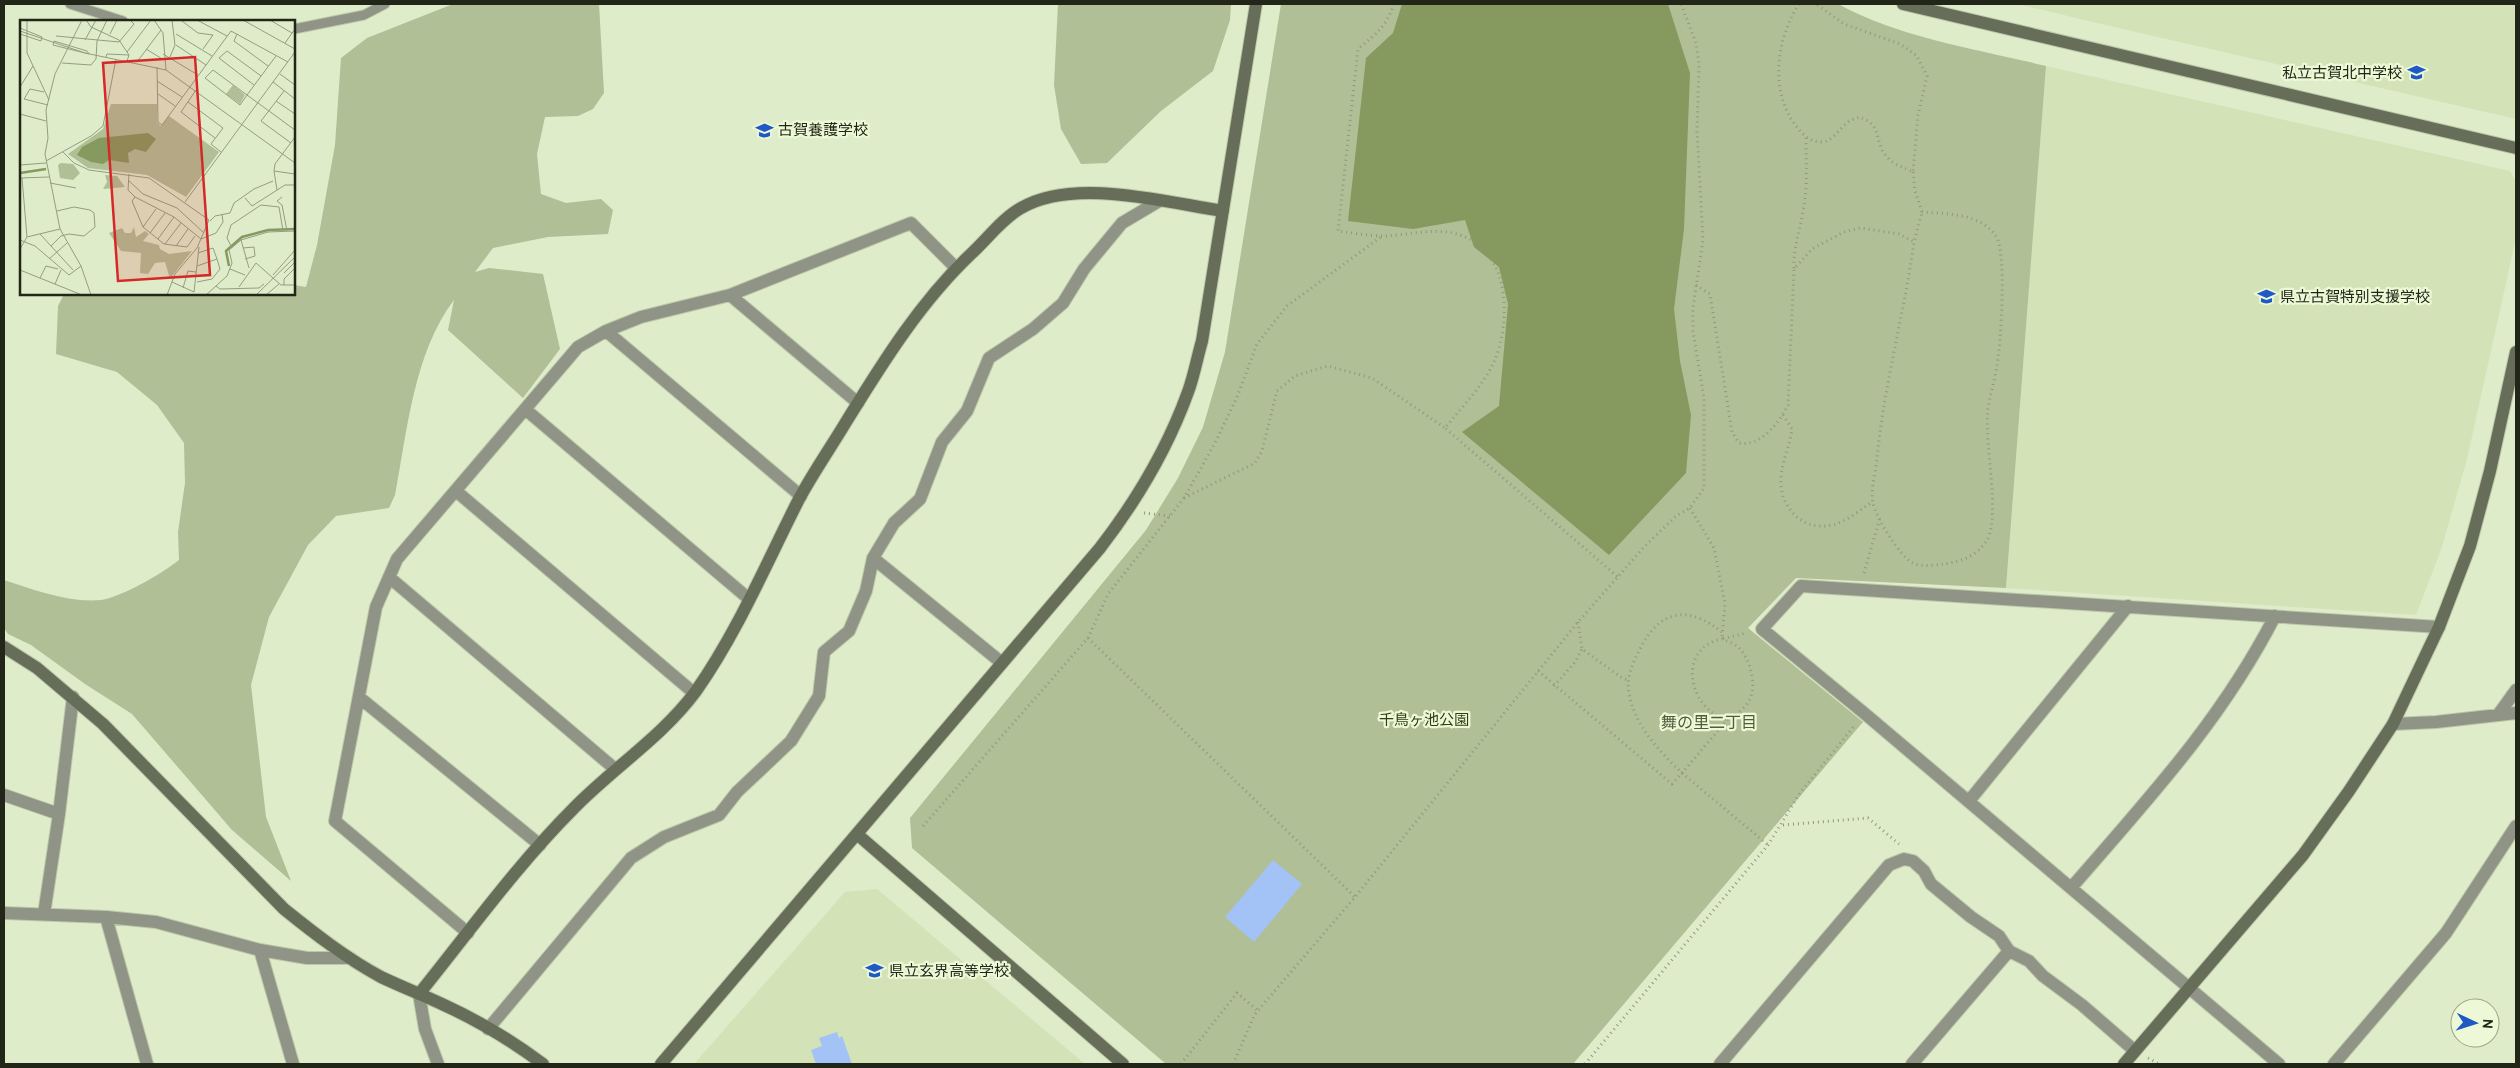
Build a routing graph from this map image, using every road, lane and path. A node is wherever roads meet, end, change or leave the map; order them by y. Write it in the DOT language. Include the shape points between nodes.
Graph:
graph roads {
  1 [pos="70,4"];
  2 [pos="385,4"];
  3 [pos="1256,4"];
  4 [pos="1394,4"];
  5 [pos="1681,4"];
  6 [pos="1799,4"];
  7 [pos="1816,4"];
  8 [pos="1903,4"];
  9 [pos="120,20"];
  10 [pos="295,29"];
  11 [pos="1806,138"];
  12 [pos="2516,148"];
  13 [pos="1913,172"];
  14 [pos="1160,201"];
  15 [pos="1223,211"];
  16 [pos="1922,212"];
  17 [pos="1382,236"];
  18 [pos="1914,242"];
  19 [pos="956,268"];
  20 [pos="1794,270"];
  21 [pos="1696,285"];
  22 [pos="730,295"];
  23 [pos="606,331"];
  24 [pos="2516,352"];
  25 [pos="2512,394"];
  26 [pos="858,403"];
  27 [pos="525,409"];
  28 [pos="1783,415"];
  29 [pos="1445,428"];
  30 [pos="456,491"];
  31 [pos="801,496"];
  32 [pos="1184,498"];
  33 [pos="1872,502"];
  34 [pos="1131,507"];
  35 [pos="1690,508"];
  36 [pos="1170,516"];
  37 [pos="1880,518"];
  38 [pos="873,558"];
  39 [pos="389,577"];
  40 [pos="1618,577"];
  41 [pos="1860,588"];
  42 [pos="749,599"];
  43 [pos="2128,606"];
  44 [pos="2275,616"];
  45 [pos="1578,622"];
  46 [pos="2439,627"];
  47 [pos="1762,629"];
  48 [pos="1722,632"];
  49 [pos="1088,638"];
  50 [pos="1722,639"];
  51 [pos="4,647"];
  52 [pos="1582,649"];
  53 [pos="1002,663"];
  54 [pos="1538,671"];
  55 [pos="1628,680"];
  56 [pos="1554,686"];
  57 [pos="2516,690"];
  58 [pos="694,693"];
  59 [pos="73,697"];
  60 [pos="360,698"];
  61 [pos="1864,713"];
  62 [pos="2516,714"];
  63 [pos="2498,715"];
  64 [pos="1727,720"];
  65 [pos="2393,724"];
  66 [pos="615,769"];
  67 [pos="1682,774"];
  68 [pos="4,794"];
  69 [pos="1969,801"];
  70 [pos="59,814"];
  71 [pos="1782,825"];
  72 [pos="924,826"];
  73 [pos="2516,826"];
  74 [pos="858,835"];
  75 [pos="540,845"];
  76 [pos="1768,845"];
  77 [pos="1904,859"];
  78 [pos="2071,888"];
  79 [pos="1355,897"];
  80 [pos="4,913"];
  81 [pos="44,914"];
  82 [pos="106,917"];
  83 [pos="468,933"];
  84 [pos="260,950"];
  85 [pos="2009,950"];
  86 [pos="349,958"];
  87 [pos="2190,989"];
  88 [pos="419,994"];
  89 [pos="1258,1011"];
  90 [pos="488,1029"];
  91 [pos="2135,1051"];
  92 [pos="148,1064"];
  93 [pos="293,1064"];
  94 [pos="438,1064"];
  95 [pos="542,1064"];
  96 [pos="661,1064"];
  97 [pos="1124,1064"];
  98 [pos="1181,1064"];
  99 [pos="1233,1064"];
  100 [pos="1585,1064"];
  101 [pos="1720,1064"];
  102 [pos="1912,1064"];
  103 [pos="2124,1064"];
  104 [pos="2279,1064"];
  105 [pos="2334,1064"];
  1 -- 9 [label="lane"];
  2 -- 10 [label="lane" via="364,15"];
  3 -- 15 [label="street"];
  4 -- 17 [label="path" via="1381,30 1358,50 1338,231"];
  5 -- 21 [label="path" via="1696,43 1700,64 1696,131 1703,240"];
  6 -- 11 [label="path" via="1782,44 1778,85 1787,114"];
  7 -- 13 [label="path" via="1844,24 1900,44 1917,56 1927,76 1918,115"];
  8 -- 12 [label="street"];
  11 -- 13 [label="path" via="1822,142 1830,139 1847,122 1859,117 1869,120 1876,127 1878,140 1888,158 1897,166"];
  11 -- 20 [label="path" via="1807,184 1793,250"];
  13 -- 16 [label="path"];
  14 -- 15 [label="street"];
  14 -- 19 [label="street" via="1106,193 1069,192 1045,196 1019,208"];
  14 -- 38 [label="street" via="1122,223 1084,269 1063,303 1033,329 989,358 967,411 942,442 920,499 894,523"];
  15 -- 34 [label="street" via="1202,341 1188,391 1165,448"];
  16 -- 18 [label="path"];
  16 -- 37 [label="path" via="1952,214 1984,224 1997,238 2001,249 1998,363 1988,407 1986,435 1992,524 1989,536 1974,555 1961,561 1929,566 1914,564 1905,557"];
  17 -- 29 [label="path" via="1460,234 1474,241 1489,255 1500,278 1502,324 1497,354 1479,387"];
  17 -- 32 [label="path" via="1287,306 1257,344 1237,397"];
  18 -- 20 [label="path" via="1899,234 1860,228 1844,232 1812,249"];
  18 -- 33 [label="path" via="1879,437"];
  19 -- 22 [label="street" via="911,223"];
  19 -- 26 [label="street" via="909,324"];
  20 -- 28 [label="path" via="1790,392"];
  21 -- 28 [label="path" via="1710,294 1734,438 1739,443 1754,442"];
  21 -- 35 [label="path" via="1693,330 1704,398 1706,481"];
  22 -- 23 [label="street" via="642,317"];
  22 -- 26 [label="street"];
  23 -- 27 [label="street" via="578,347"];
  23 -- 31 [label="street"];
  24 -- 25 [label="street"];
  25 -- 46 [label="street" via="2470,546"];
  26 -- 31 [label="street"];
  27 -- 30 [label="street"];
  27 -- 42 [label="street"];
  28 -- 33 [label="path" via="1792,430 1781,479 1784,500 1790,512 1808,524 1833,525"];
  29 -- 32 [label="path" via="1372,378 1328,366 1295,376 1277,391 1262,451 1255,463"];
  29 -- 40 [label="path"];
  30 -- 39 [label="street" via="397,559"];
  30 -- 58 [label="street"];
  31 -- 42 [label="street"];
  32 -- 36 [label="path"];
  33 -- 37 [label="path"];
  34 -- 36 [label="path" via="1145,513"];
  34 -- 53 [label="street"];
  35 -- 40 [label="path" via="1676,516"];
  35 -- 48 [label="path" via="1714,548 1725,604"];
  36 -- 49 [label="path" via="1108,594"];
  37 -- 41 [label="path"];
  38 -- 53 [label="street"];
  38 -- 90 [label="street" via="866,591 848,631 824,652 819,696 792,741 737,792 719,816 664,837 631,858"];
  39 -- 60 [label="street" via="376,607"];
  39 -- 66 [label="street"];
  40 -- 45 [label="path"];
  41 -- 43 [label="street"];
  41 -- 47 [label="street" via="1801,586"];
  42 -- 58 [label="street" via="726,644"];
  43 -- 44 [label="street"];
  43 -- 69 [label="street"];
  44 -- 46 [label="street"];
  44 -- 78 [label="street" via="2232,692 2190,750"];
  45 -- 52 [label="path"];
  45 -- 54 [label="path"];
  46 -- 65 [label="street"];
  47 -- 50 [label="path"];
  47 -- 61 [label="street"];
  48 -- 50 [label="path"];
  48 -- 55 [label="path" via="1697,616 1676,614 1663,619 1646,636"];
  49 -- 72 [label="path"];
  49 -- 79 [label="path"];
  50 -- 64 [label="path" via="1740,649 1749,666 1752,682 1750,700"];
  50 -- 64 [label="path" via="1708,644 1696,654 1692,678 1699,698 1711,712"];
  51 -- 59 [label="street"];
  52 -- 55 [label="path"];
  52 -- 56 [label="path"];
  53 -- 74 [label="street"];
  54 -- 56 [label="path"];
  54 -- 79 [label="path"];
  55 -- 67 [label="path" via="1634,710 1645,730 1661,753"];
  56 -- 67 [label="path" via="1672,784"];
  57 -- 63 [label="street"];
  58 -- 66 [label="street" via="666,724"];
  59 -- 70 [label="street"];
  59 -- 86 [label="street" via="104,724 284,909"];
  60 -- 75 [label="street"];
  60 -- 83 [label="street" via="335,821"];
  61 -- 69 [label="street"];
  61 -- 71 [label="path" via="1800,793"];
  62 -- 63 [label="street"];
  63 -- 65 [label="street"];
  64 -- 67 [label="path"];
  65 -- 87 [label="street" via="2303,855"];
  66 -- 75 [label="street" via="573,808"];
  67 -- 76 [label="path"];
  68 -- 70 [label="street"];
  69 -- 78 [label="street"];
  70 -- 81 [label="street"];
  71 -- 76 [label="path"];
  71 -- 77 [label="path" via="1868,818 1899,842"];
  73 -- 105 [label="street" via="2446,933"];
  74 -- 96 [label="street"];
  74 -- 97 [label="street"];
  75 -- 83 [label="street"];
  76 -- 100 [label="path"];
  77 -- 85 [label="street" via="1913,861 1932,884 1999,936"];
  77 -- 101 [label="street" via="1889,865"];
  78 -- 87 [label="street"];
  79 -- 89 [label="path"];
  80 -- 81 [label="street"];
  81 -- 82 [label="street"];
  82 -- 84 [label="street" via="156,922"];
  82 -- 92 [label="street"];
  83 -- 88 [label="street"];
  84 -- 86 [label="street" via="306,958"];
  84 -- 93 [label="street"];
  85 -- 91 [label="street" via="2030,961 2043,976"];
  85 -- 102 [label="street"];
  86 -- 88 [label="street"];
  87 -- 91 [label="street"];
  87 -- 104 [label="street"];
  88 -- 90 [label="street"];
  88 -- 94 [label="street"];
  89 -- 98 [label="path" via="1238,993"];
  89 -- 99 [label="path"];
  90 -- 95 [label="street" via="516,1044"];
  91 -- 103 [label="street"];
}
